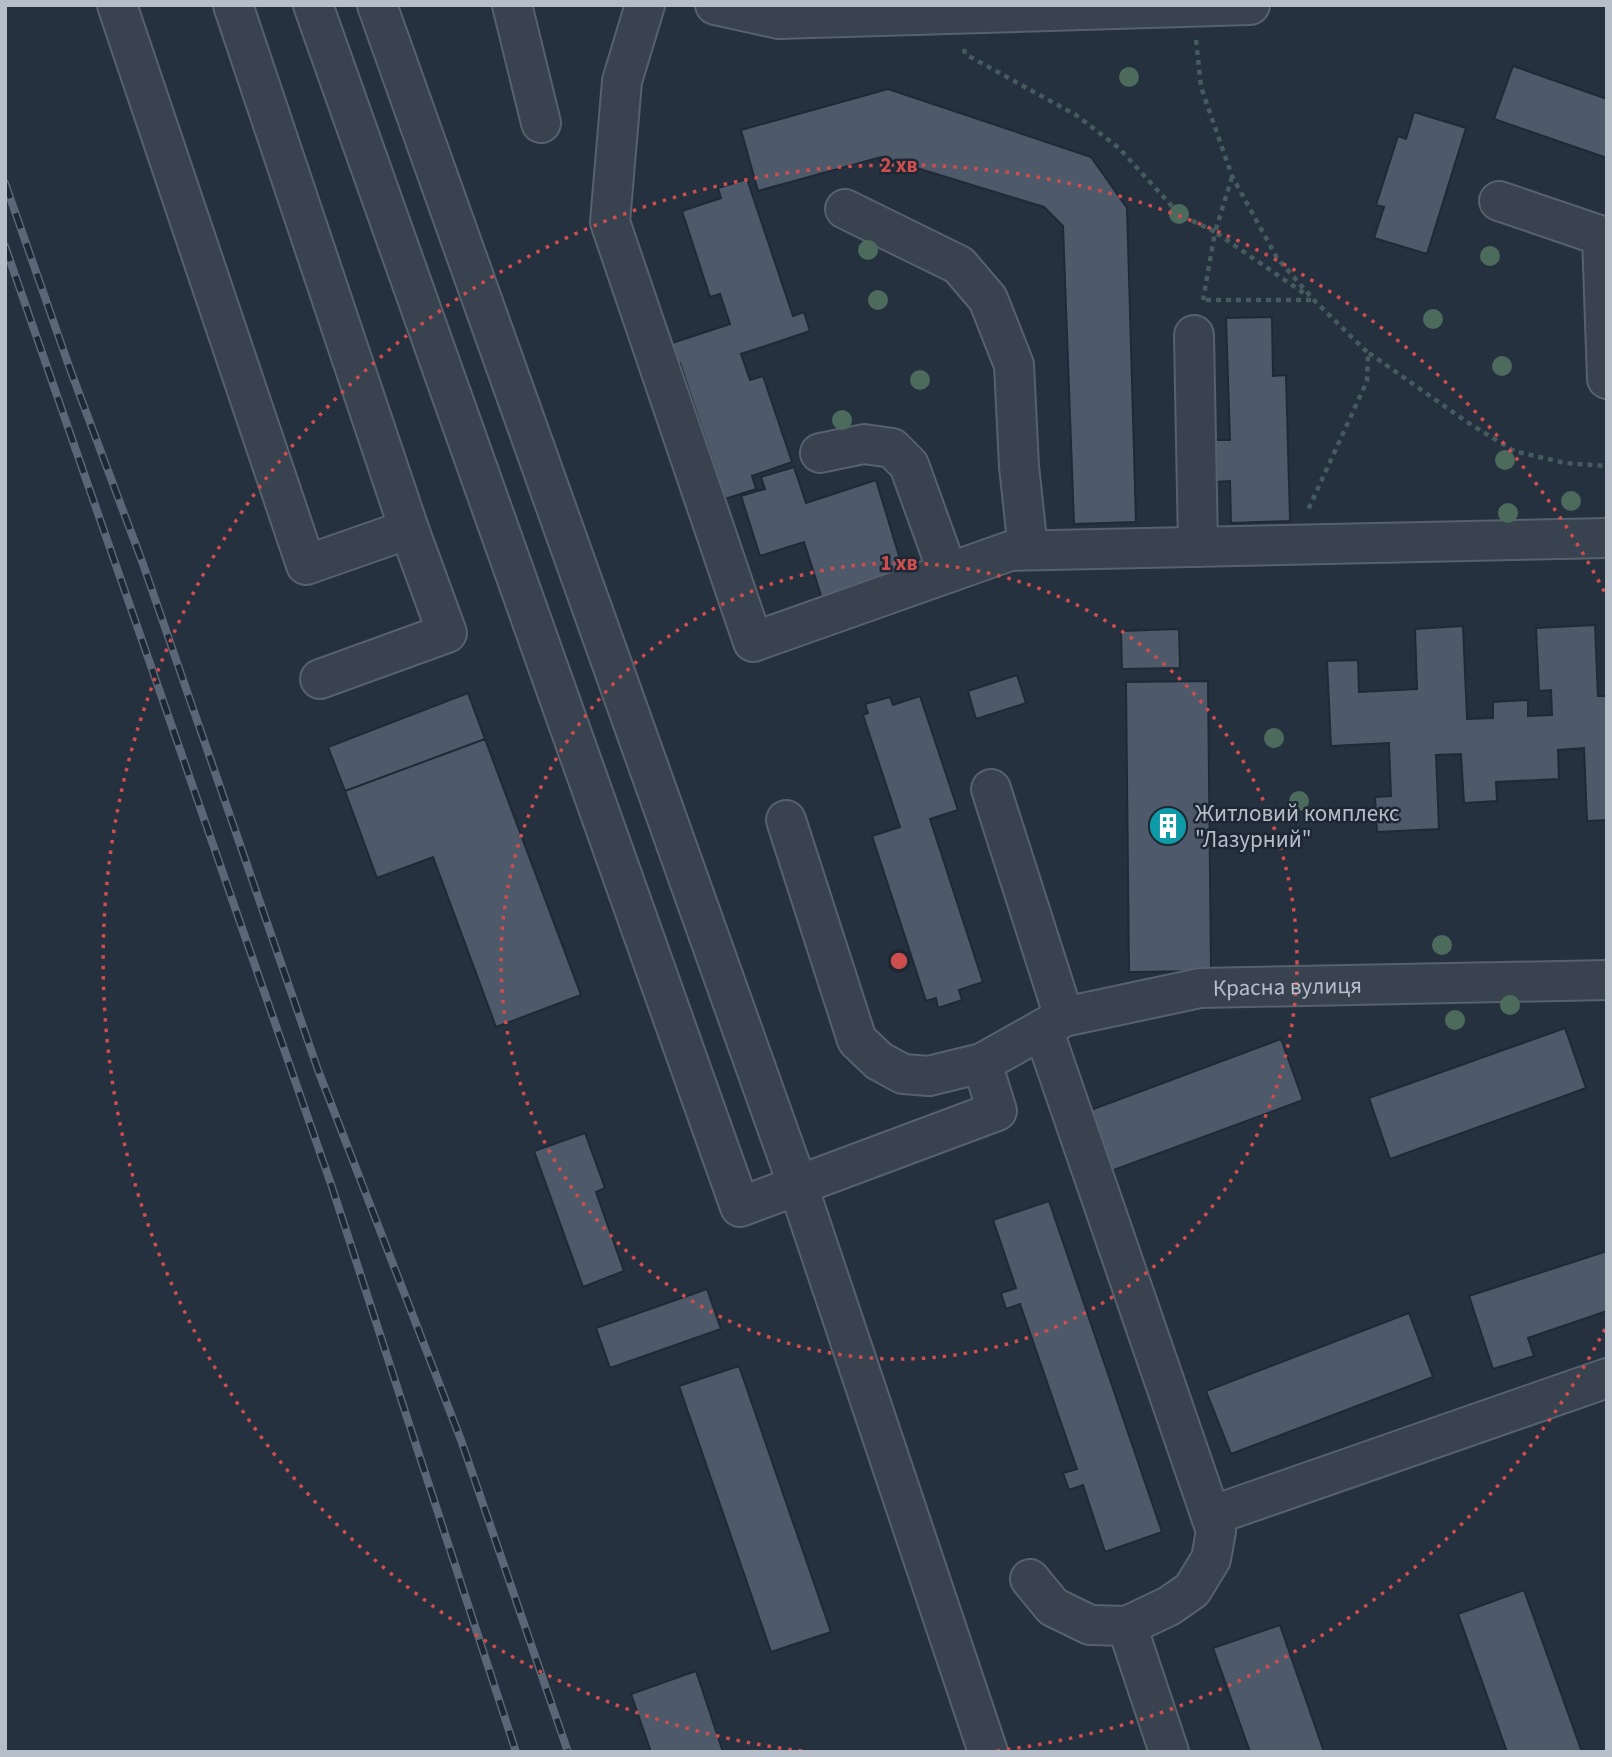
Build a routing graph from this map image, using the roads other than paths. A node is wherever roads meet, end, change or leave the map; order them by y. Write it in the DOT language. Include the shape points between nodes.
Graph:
graph roads {
  1 [pos="117,5"];
  2 [pos="233,5"];
  3 [pos="313,5"];
  4 [pos="377,5"];
  5 [pos="512,5"];
  6 [pos="645,5"];
  7 [pos="715,5"];
  8 [pos="1250,5"];
  9 [pos="774,10"];
  10 [pos="541,123"];
  11 [pos="1499,201"];
  12 [pos="845,209"];
  13 [pos="1198,317"];
  14 [pos="1607,379"];
  15 [pos="820,453"];
  16 [pos="409,529"];
  17 [pos="1607,538"];
  18 [pos="1198,547"];
  19 [pos="1028,550"];
  20 [pos="948,573"];
  21 [pos="320,679"];
  22 [pos="991,789"];
  23 [pos="786,820"];
  24 [pos="1607,980"];
  25 [pos="1053,1023"];
  26 [pos="982,1063"];
  27 [pos="797,1186"];
  28 [pos="1607,1378"];
  29 [pos="1211,1516"];
  30 [pos="1030,1579"];
  31 [pos="1127,1626"];
  32 [pos="988,1752"];
  33 [pos="1169,1752"];
  1 -- 16 [label="street" via="306,565"];
  2 -- 16 [label="street"];
  3 -- 27 [label="street" via="740,1206"];
  4 -- 27 [label="street"];
  5 -- 10 [label="street"];
  6 -- 20 [label="street" via="622,80 610,222 753,642"];
  7 -- 9 [label="street"];
  8 -- 9 [label="street" via="950,14"];
  11 -- 14 [label="street" via="1602,236"];
  12 -- 19 [label="street" via="959,265 988,299 1014,365"];
  13 -- 18 [label="street"];
  15 -- 20 [label="street" via="864,444 892,448 909,465"];
  16 -- 21 [label="street" via="447,634"];
  17 -- 18 [label="street"];
  18 -- 19 [label="street"];
  19 -- 20 [label="street" via="1010,551"];
  22 -- 25 [label="street"];
  23 -- 26 [label="street, Красна вулиця" via="857,1040 879,1061 903,1074 929,1076"];
  24 -- 25 [label="street, Красна вулиця" via="1200,988"];
  25 -- 26 [label="street, Красна вулиця"];
  25 -- 29 [label="street"];
  26 -- 27 [label="street" via="997,1111"];
  27 -- 32 [label="street"];
  28 -- 29 [label="street"];
  29 -- 31 [label="street" via="1216,1531 1211,1559 1192,1590"];
  30 -- 31 [label="street" via="1053,1607 1065,1613 1090,1625"];
  31 -- 33 [label="street"];
}
